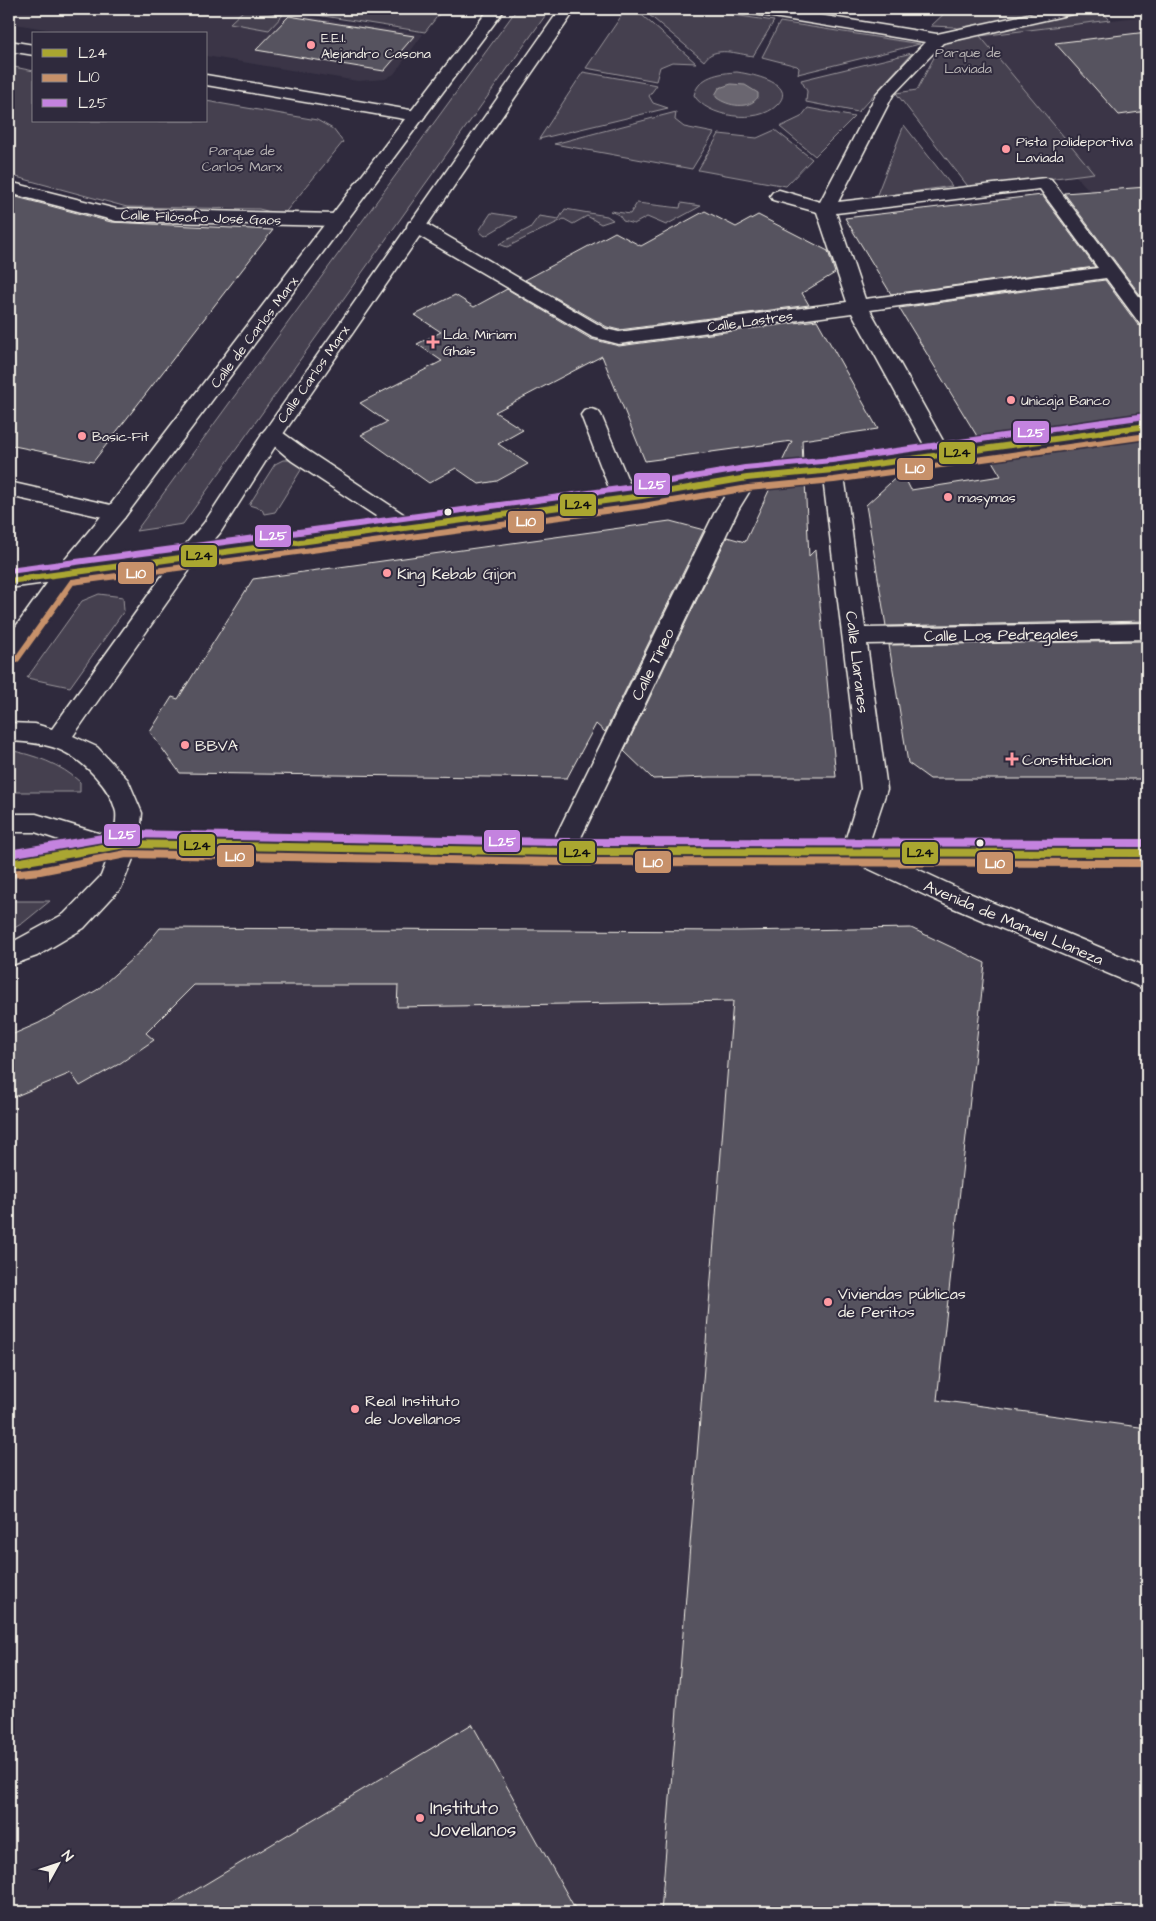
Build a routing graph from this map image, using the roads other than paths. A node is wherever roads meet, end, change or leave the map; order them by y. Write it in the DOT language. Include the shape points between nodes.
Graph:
graph roads {
  1 [pos="497,9"];
  2 [pos="568,9"];
  3 [pos="754,9"];
  4 [pos="1072,9"];
  5 [pos="937,39"];
  6 [pos="9,46"];
  7 [pos="32,50"];
  8 [pos="208,80"];
  9 [pos="416,116"];
  10 [pos="9,187"];
  11 [pos="779,196"];
  12 [pos="826,209"];
  13 [pos="338,220"];
  14 [pos="416,226"];
  15 [pos="1111,272"];
  16 [pos="858,306"];
  17 [pos="1147,320"];
  18 [pos="591,415"];
  19 [pos="1147,426"];
  20 [pos="272,434"];
  21 [pos="940,454"];
  22 [pos="833,470"];
  23 [pos="747,478"];
  24 [pos="9,490"];
  25 [pos="624,498"];
  26 [pos="116,513"];
  27 [pos="406,526"];
  28 [pos="188,556"];
  29 [pos="66,573"];
  30 [pos="9,581"];
  31 [pos="1147,631"];
  32 [pos="855,636"];
  33 [pos="9,653"];
  34 [pos="9,732"];
  35 [pos="58,739"];
  36 [pos="9,824"];
  37 [pos="116,845"];
  38 [pos="855,851"];
  39 [pos="561,852"];
  40 [pos="1147,853"];
  41 [pos="9,864"];
  42 [pos="9,955"];
  43 [pos="1144,973"];
  1 -- 9 [label="street, Calle de Carlos Marx"];
  2 -- 14 [label="street, Calle Carlos Marx"];
  3 -- 5 [label="street"];
  4 -- 5 [label="street"];
  5 -- 12 [label="street" via="886,93"];
  6 -- 7 [label="street"];
  8 -- 9 [label="street"];
  9 -- 13 [label="street, Calle de Carlos Marx"];
  10 -- 13 [label="street, Calle Filósofo José Gaos" via="132,217"];
  11 -- 12 [label="street"];
  12 -- 15 [label="street" via="1045,183"];
  12 -- 16 [label="street"];
  13 -- 26 [label="street, Calle de Carlos Marx"];
  14 -- 16 [label="street, Calle Lastres" via="599,333 619,338"];
  14 -- 20 [label="street, Calle Carlos Marx"];
  15 -- 16 [label="street, Calle Lastres"];
  15 -- 17 [label="street"];
  16 -- 21 [label="street"];
  18 -- 25 [label="street"];
  19 -- 21 [label="street"];
  20 -- 27 [label="street"];
  20 -- 28 [label="street, Calle Carlos Marx" via="212,528"];
  21 -- 22 [label="street"];
  22 -- 23 [label="street"];
  22 -- 32 [label="street, Calle Llaranes"];
  23 -- 25 [label="street"];
  23 -- 39 [label="street, Calle Tineo" via="727,510"];
  24 -- 26 [label="street"];
  25 -- 27 [label="street"];
  26 -- 29 [label="street, Calle de Carlos Marx"];
  27 -- 28 [label="street"];
  28 -- 29 [label="street"];
  28 -- 35 [label="street, Calle Carlos Marx"];
  29 -- 30 [label="street"];
  29 -- 33 [label="street, Calle de Carlos Marx"];
  31 -- 32 [label="street, Calle Los Pedregales"];
  32 -- 38 [label="street, Calle Llaranes" via="874,789"];
  34 -- 35 [label="street"];
  35 -- 37 [label="street" via="88,753 119,786 129,813"];
  36 -- 37 [label="street" via="36,823"];
  37 -- 39 [label="street"];
  37 -- 41 [label="street" via="29,864"];
  37 -- 42 [label="street" via="112,881 74,921 27,949"];
  38 -- 39 [label="street"];
  38 -- 40 [label="street"];
  38 -- 43 [label="street, Avenida de Manuel Llaneza" via="953,897"];
}
